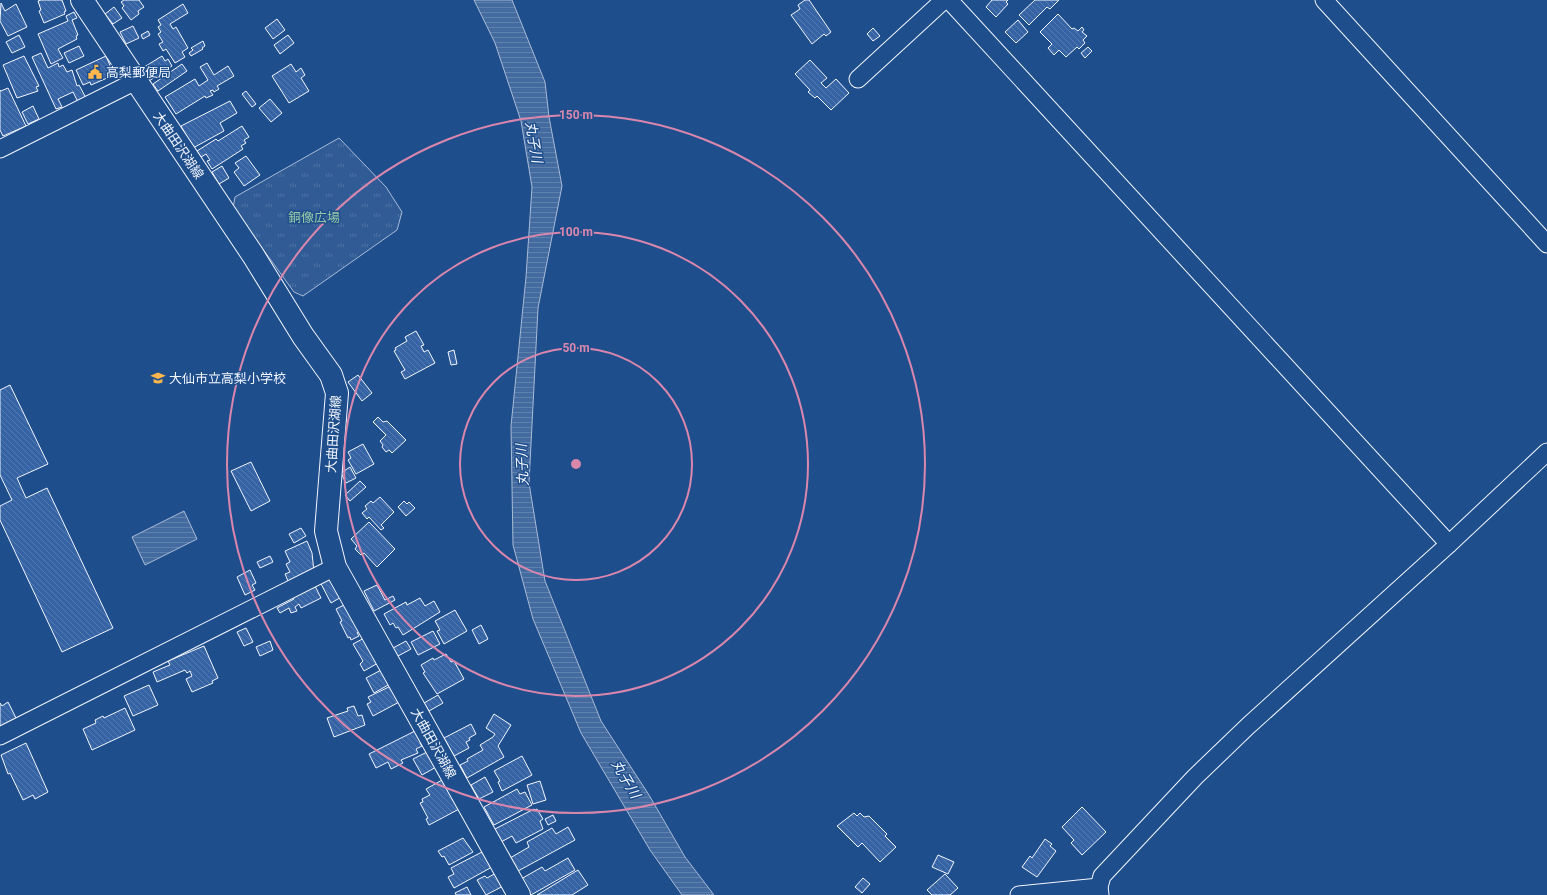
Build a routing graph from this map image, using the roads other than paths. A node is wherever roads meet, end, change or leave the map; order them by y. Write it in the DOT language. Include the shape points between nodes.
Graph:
graph roads {
  1 [pos="82,0"];
  2 [pos="944,0"];
  3 [pos="949,0"];
  4 [pos="1324,0"];
  5 [pos="858,79"];
  6 [pos="136,81"];
  7 [pos="0,149"];
  8 [pos="1547,244"];
  9 [pos="1547,452"];
  10 [pos="1450,544"];
  11 [pos="335,567"];
  12 [pos="0,736"];
  13 [pos="1100,891"];
  14 [pos="519,895"];
  15 [pos="1018,895"];
  1 -- 6 [label="main road, 大曲田沢湖線"];
  2 -- 5 [label="street"];
  3 -- 10 [label="street"];
  4 -- 8 [label="street"];
  6 -- 7 [label="street"];
  6 -- 11 [label="main road, 大曲田沢湖線" via="331,375 337,393 326,531"];
  9 -- 10 [label="street"];
  10 -- 13 [label="street" via="1195,777 1102,876"];
  11 -- 12 [label="street"];
  11 -- 14 [label="main road, 大曲田沢湖線"];
  13 -- 15 [label="street"];
}
